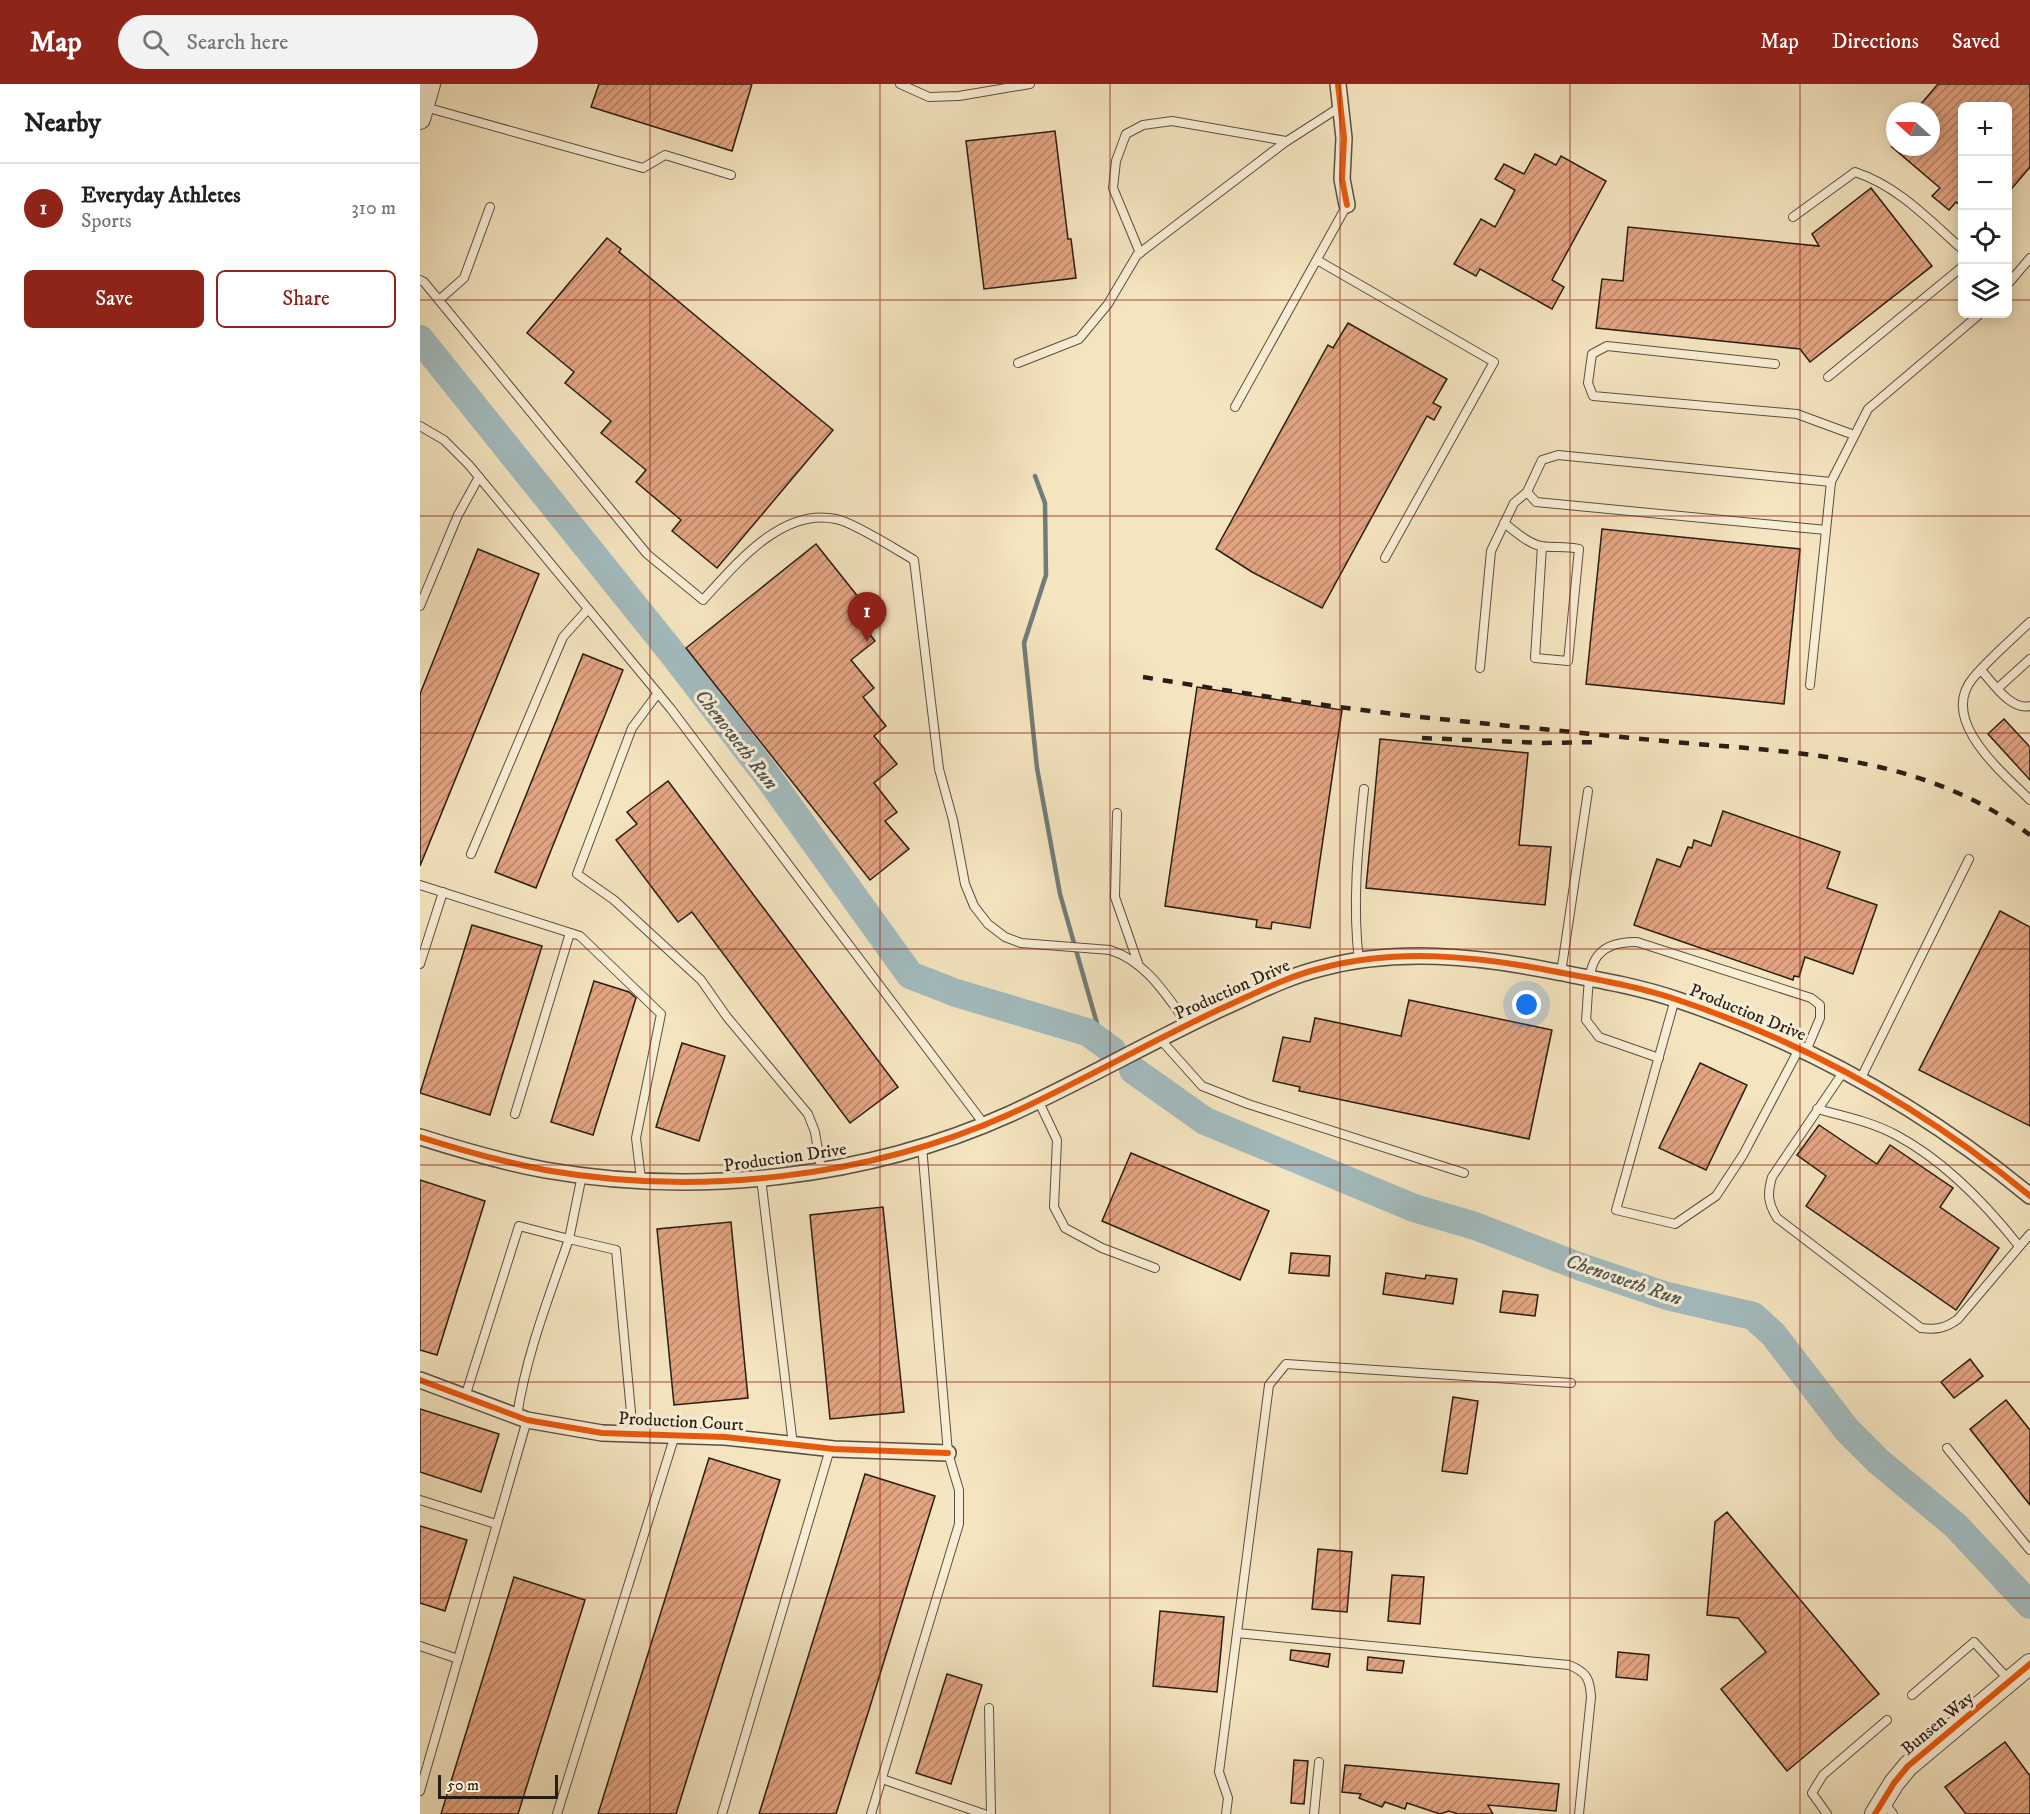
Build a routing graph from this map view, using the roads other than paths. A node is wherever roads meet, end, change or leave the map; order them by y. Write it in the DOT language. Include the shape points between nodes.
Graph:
graph roads {
  1 [pos="430,84"];
  2 [pos="900,84"];
  3 [pos="1030,84"];
  4 [pos="1338,84"];
  5 [pos="1340,107"];
  6 [pos="422,113"];
  7 [pos="1286,141"];
  8 [pos="731,175"];
  9 [pos="1347,206"];
  10 [pos="490,207"];
  11 [pos="1793,217"];
  12 [pos="1958,246"];
  13 [pos="1140,253"];
  14 [pos="2030,258"];
  15 [pos="1317,260"];
  16 [pos="1958,270"];
  17 [pos="2012,278"];
  18 [pos="420,280"];
  19 [pos="439,300"];
  20 [pos="1975,318"];
  21 [pos="1018,363"];
  22 [pos="1775,364"];
  23 [pos="1828,377"];
  24 [pos="1235,407"];
  25 [pos="420,426"];
  26 [pos="1854,435"];
  27 [pos="479,477"];
  28 [pos="1832,482"];
  29 [pos="1527,492"];
  30 [pos="1504,523"];
  31 [pos="1826,530"];
  32 [pos="1542,546"];
  33 [pos="1385,558"];
  34 [pos="420,606"];
  35 [pos="588,609"];
  36 [pos="2030,622"];
  37 [pos="2030,659"];
  38 [pos="1480,668"];
  39 [pos="1981,670"];
  40 [pos="1810,685"];
  41 [pos="1998,688"];
  42 [pos="658,693"];
  43 [pos="2029,706"];
  44 [pos="1364,789"];
  45 [pos="1588,791"];
  46 [pos="2030,800"];
  47 [pos="1117,813"];
  48 [pos="471,854"];
  49 [pos="1969,859"];
  50 [pos="420,885"];
  51 [pos="442,892"];
  52 [pos="570,933"];
  53 [pos="1359,960"];
  54 [pos="1138,963"];
  55 [pos="420,964"];
  56 [pos="1561,972"];
  57 [pos="1590,978"];
  58 [pos="1675,999"];
  59 [pos="1188,1025"];
  60 [pos="1160,1039"];
  61 [pos="1803,1050"];
  62 [pos="1659,1058"];
  63 [pos="1844,1071"];
  64 [pos="1860,1080"];
  65 [pos="1038,1100"];
  66 [pos="1817,1109"];
  67 [pos="515,1114"];
  68 [pos="984,1125"];
  69 [pos="420,1137"];
  70 [pos="922,1146"];
  71 [pos="821,1169"];
  72 [pos="1464,1173"];
  73 [pos="582,1174"];
  74 [pos="761,1178"];
  75 [pos="641,1179"];
  76 [pos="2030,1196"];
  77 [pos="2030,1234"];
  78 [pos="569,1239"];
  79 [pos="2019,1246"];
  80 [pos="1155,1268"];
  81 [pos="420,1380"];
  82 [pos="1571,1383"];
  83 [pos="465,1397"];
  84 [pos="522,1418"];
  85 [pos="633,1434"];
  86 [pos="675,1435"];
  87 [pos="793,1445"];
  88 [pos="1947,1448"];
  89 [pos="830,1449"];
  90 [pos="948,1453"];
  91 [pos="420,1500"];
  92 [pos="496,1524"];
  93 [pos="2030,1551"];
  94 [pos="1237,1633"];
  95 [pos="420,1646"];
  96 [pos="458,1659"];
  97 [pos="2030,1664"];
  98 [pos="2010,1681"];
  99 [pos="1912,1695"];
  100 [pos="989,1708"];
  101 [pos="1887,1720"];
  102 [pos="1319,1762"];
  103 [pos="882,1779"];
  104 [pos="420,1791"];
  105 [pos="1883,1809"];
  106 [pos="556,1814"];
  107 [pos="722,1814"];
  108 [pos="871,1814"];
  109 [pos="984,1814"];
  110 [pos="991,1814"];
  111 [pos="1226,1814"];
  112 [pos="1314,1814"];
  113 [pos="1579,1814"];
  114 [pos="1827,1814"];
  1 -- 6 [label="street"];
  2 -- 3 [label="lane" via="929,97"];
  4 -- 5 [label="street"];
  5 -- 7 [label="lane"];
  5 -- 9 [label="street" via="1344,138 1342,179"];
  6 -- 8 [label="lane" via="643,168 665,155"];
  7 -- 13 [label="lane"];
  7 -- 13 [label="lane" via="1172,121 1143,125 1126,134 1116,161 1113,188"];
  9 -- 15 [label="lane"];
  10 -- 19 [label="lane" via="464,278"];
  11 -- 12 [label="lane" via="1855,172 1872,177 1901,196"];
  13 -- 21 [label="lane" via="1108,304 1079,339"];
  14 -- 17 [label="lane"];
  15 -- 24 [label="lane"];
  15 -- 33 [label="lane" via="1494,362"];
  16 -- 23 [label="lane"];
  18 -- 19 [label="lane"];
  19 -- 54 [label="lane" via="647,554 703,600 773,534 805,517 837,519 914,560 939,769 969,895 988,924 1005,937 1022,943 1110,950"];
  20 -- 26 [label="lane" via="1868,409"];
  22 -- 26 [label="lane" via="1607,346 1592,354 1588,383 1593,396 1797,414"];
  25 -- 27 [label="lane" via="444,440"];
  26 -- 28 [label="lane"];
  27 -- 34 [label="lane" via="458,515"];
  27 -- 35 [label="lane"];
  28 -- 29 [label="lane" via="1558,455 1542,460"];
  28 -- 31 [label="lane"];
  29 -- 30 [label="lane" via="1514,502"];
  29 -- 31 [label="lane" via="1536,502"];
  30 -- 32 [label="lane"];
  30 -- 38 [label="lane" via="1491,551"];
  31 -- 40 [label="lane"];
  32 -- 32 [label="lane" via="1535,658 1568,662 1579,549"];
  35 -- 42 [label="lane"];
  35 -- 48 [label="lane" via="563,637"];
  36 -- 39 [label="lane"];
  37 -- 41 [label="lane"];
  39 -- 41 [label="lane"];
  39 -- 46 [label="lane" via="1971,679 1961,709 1969,731 1992,762"];
  41 -- 43 [label="lane" via="2012,703"];
  42 -- 68 [label="lane"];
  42 -- 71 [label="lane" via="632,728 577,874 614,900 701,980 808,1114"];
  44 -- 53 [label="lane" via="1355,882"];
  45 -- 56 [label="lane"];
  47 -- 54 [label="lane" via="1115,897"];
  49 -- 64 [label="lane"];
  50 -- 51 [label="lane"];
  51 -- 52 [label="lane"];
  51 -- 55 [label="lane"];
  52 -- 67 [label="lane"];
  52 -- 75 [label="lane" via="580,936 661,1014 636,1138"];
  53 -- 56 [label="street, Production Drive" via="1455,956"];
  53 -- 59 [label="street, Production Drive" via="1293,977"];
  54 -- 59 [label="lane"];
  56 -- 57 [label="street, Production Drive"];
  57 -- 58 [label="street, Production Drive"];
  57 -- 61 [label="lane" via="1595,958 1602,949 1616,941 1637,942 1811,998 1820,1005 1820,1018"];
  57 -- 62 [label="lane" via="1586,1020 1599,1037"];
  58 -- 61 [label="street, Production Drive"];
  58 -- 62 [label="lane"];
  59 -- 60 [label="street, Production Drive"];
  60 -- 65 [label="street, Production Drive"];
  60 -- 72 [label="lane" via="1202,1086"];
  61 -- 62 [label="lane" via="1716,1196 1675,1224 1616,1210"];
  61 -- 63 [label="street, Production Drive"];
  63 -- 64 [label="street, Production Drive"];
  63 -- 66 [label="lane"];
  64 -- 76 [label="street, Production Drive" via="1976,1153"];
  65 -- 68 [label="street, Production Drive"];
  65 -- 80 [label="lane" via="1057,1140 1054,1208 1065,1228 1102,1248"];
  66 -- 79 [label="lane" via="1897,1136 1965,1186"];
  66 -- 79 [label="lane" via="1772,1178 1767,1193 1770,1207 1777,1218 1922,1328 1948,1327 1958,1319"];
  68 -- 70 [label="street, Production Drive"];
  69 -- 73 [label="street, Production Drive" via="512,1164"];
  70 -- 71 [label="street, Production Drive"];
  70 -- 90 [label="lane"];
  71 -- 74 [label="street, Production Drive"];
  73 -- 75 [label="street, Production Drive"];
  73 -- 78 [label="lane"];
  74 -- 75 [label="street, Production Drive"];
  74 -- 87 [label="lane"];
  77 -- 79 [label="lane"];
  78 -- 83 [label="lane" via="519,1226"];
  78 -- 84 [label="lane" via="531,1350 522,1385"];
  78 -- 85 [label="lane" via="616,1250"];
  81 -- 83 [label="street, Production Court"];
  82 -- 94 [label="lane" via="1286,1364 1269,1385"];
  83 -- 84 [label="street, Production Court"];
  84 -- 85 [label="street, Production Court" via="602,1433"];
  84 -- 92 [label="lane"];
  85 -- 86 [label="street, Production Court"];
  86 -- 87 [label="street, Production Court"];
  86 -- 106 [label="lane"];
  87 -- 89 [label="street, Production Court"];
  88 -- 93 [label="lane"];
  89 -- 90 [label="street, Production Court"];
  89 -- 107 [label="lane"];
  90 -- 103 [label="lane" via="958,1490 959,1524"];
  91 -- 92 [label="lane"];
  92 -- 96 [label="lane"];
  94 -- 111 [label="lane" via="1219,1772 1228,1798"];
  94 -- 113 [label="lane" via="1569,1665 1582,1670 1590,1680 1591,1696"];
  95 -- 96 [label="lane"];
  96 -- 104 [label="lane"];
  97 -- 98 [label="street, Bunsen Way"];
  98 -- 99 [label="lane" via="1974,1642"];
  98 -- 105 [label="street, Bunsen Way" via="1908,1766"];
  100 -- 110 [label="lane"];
  101 -- 114 [label="lane" via="1823,1775 1812,1793"];
  102 -- 112 [label="lane"];
  103 -- 108 [label="lane"];
  103 -- 109 [label="lane"];
}
